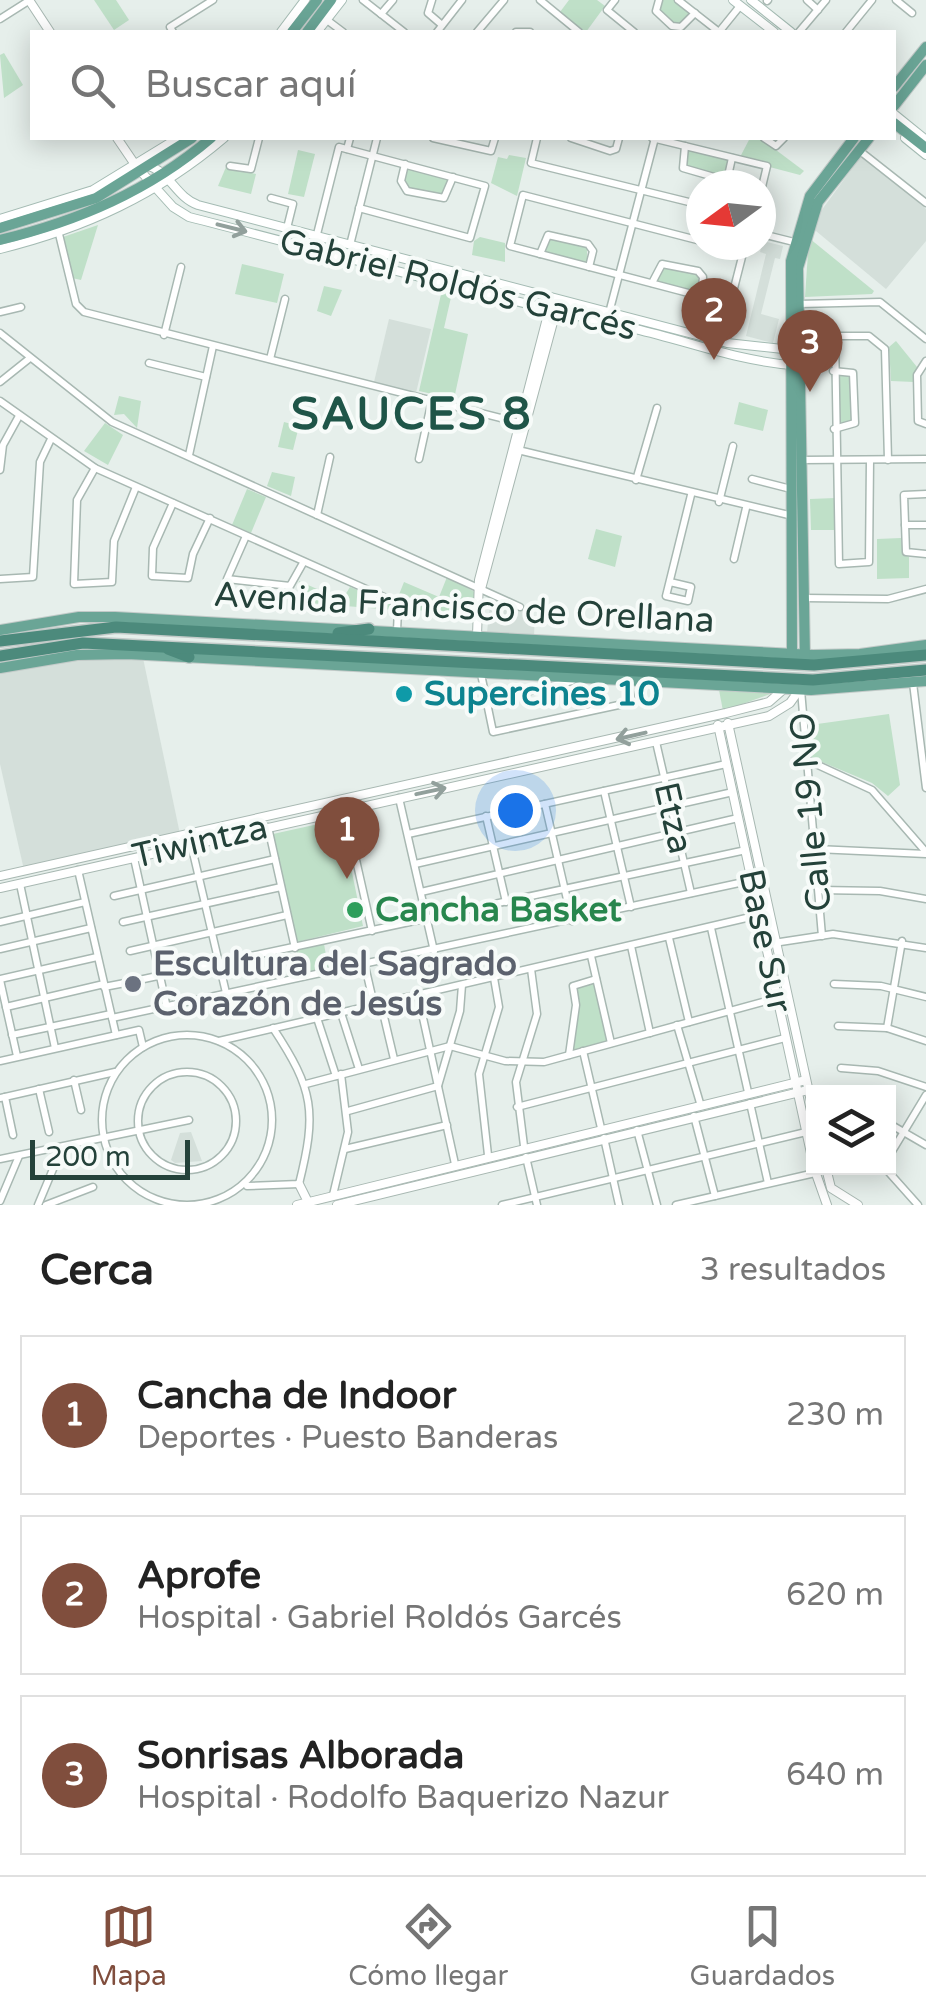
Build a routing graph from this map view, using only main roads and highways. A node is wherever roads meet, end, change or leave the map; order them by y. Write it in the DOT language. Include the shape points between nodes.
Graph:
graph roads {
  1 [pos="317,0"];
  2 [pos="331,0"];
  3 [pos="294,30"];
  4 [pos="308,30"];
  5 [pos="926,46"];
  6 [pos="926,65"];
  7 [pos="896,84"];
  8 [pos="896,103"];
  9 [pos="896,128"];
  10 [pos="190,140"];
  11 [pos="209,140"];
  12 [pos="852,140"];
  13 [pos="865,141"];
  14 [pos="926,152"];
  15 [pos="147,175"];
  16 [pos="0,228"];
  17 [pos="0,240"];
  18 [pos="794,350"];
  19 [pos="794,365"];
  20 [pos="172,620"];
  21 [pos="369,629"];
  22 [pos="0,630"];
  23 [pos="69,631"];
  24 [pos="214,631"];
  25 [pos="308,637"];
  26 [pos="0,641"];
  27 [pos="150,644"];
  28 [pos="926,645"];
  29 [pos="32,649"];
  30 [pos="926,655"];
  31 [pos="0,656"];
  32 [pos="189,658"];
  33 [pos="798,659"];
  34 [pos="0,668"];
  35 [pos="926,670"];
  36 [pos="926,681"];
  37 [pos="786,683"];
  38 [pos="802,684"];
  1 -- 3 [label="main road"];
  2 -- 4 [label="main road"];
  5 -- 7 [label="main road"];
  6 -- 8 [label="main road"];
  9 -- 14 [label="main road"];
  10 -- 15 [label="main road"];
  11 -- 15 [label="main road" via="167,176"];
  12 -- 18 [label="main road" via="810,196 794,242"];
  13 -- 18 [label="main road" via="809,222 798,268"];
  15 -- 16 [label="main road"];
  15 -- 17 [label="main road" via="58,229"];
  18 -- 19 [label="main road"];
  19 -- 33 [label="main road"];
  19 -- 33 [label="main road" via="804,598"];
  20 -- 21 [label="main road, Avenida Francisco de Orellana"];
  20 -- 22 [label="main road, Avenida Francisco de Orellana" via="79,617"];
  20 -- 24 [label="highway"];
  21 -- 25 [label="highway"];
  21 -- 33 [label="main road, Avenida Francisco de Orellana"];
  23 -- 24 [label="highway, Avenida Francisco de Orellana"];
  23 -- 26 [label="highway, Avenida Francisco de Orellana"];
  23 -- 29 [label="highway" via="27,644"];
  24 -- 25 [label="highway, Avenida Francisco de Orellana"];
  25 -- 33 [label="highway, Avenida Francisco de Orellana"];
  27 -- 29 [label="highway, Avenida Francisco de Orellana"];
  27 -- 32 [label="highway"];
  27 -- 37 [label="highway, Avenida Francisco de Orellana"];
  28 -- 33 [label="main road, Avenida Francisco de Orellana"];
  29 -- 31 [label="highway, Avenida Francisco de Orellana"];
  30 -- 33 [label="highway, Avenida Francisco de Orellana" via="862,664"];
  32 -- 34 [label="main road, Avenida Francisco de Orellana" via="77,654"];
  32 -- 37 [label="main road, Avenida Francisco de Orellana" via="576,680"];
  33 -- 37 [label="main road"];
  33 -- 38 [label="main road"];
  35 -- 38 [label="highway, Avenida Francisco de Orellana"];
  36 -- 38 [label="main road, Avenida Francisco de Orellana" via="861,689"];
  37 -- 38 [label="highway, Avenida Francisco de Orellana"];
}
